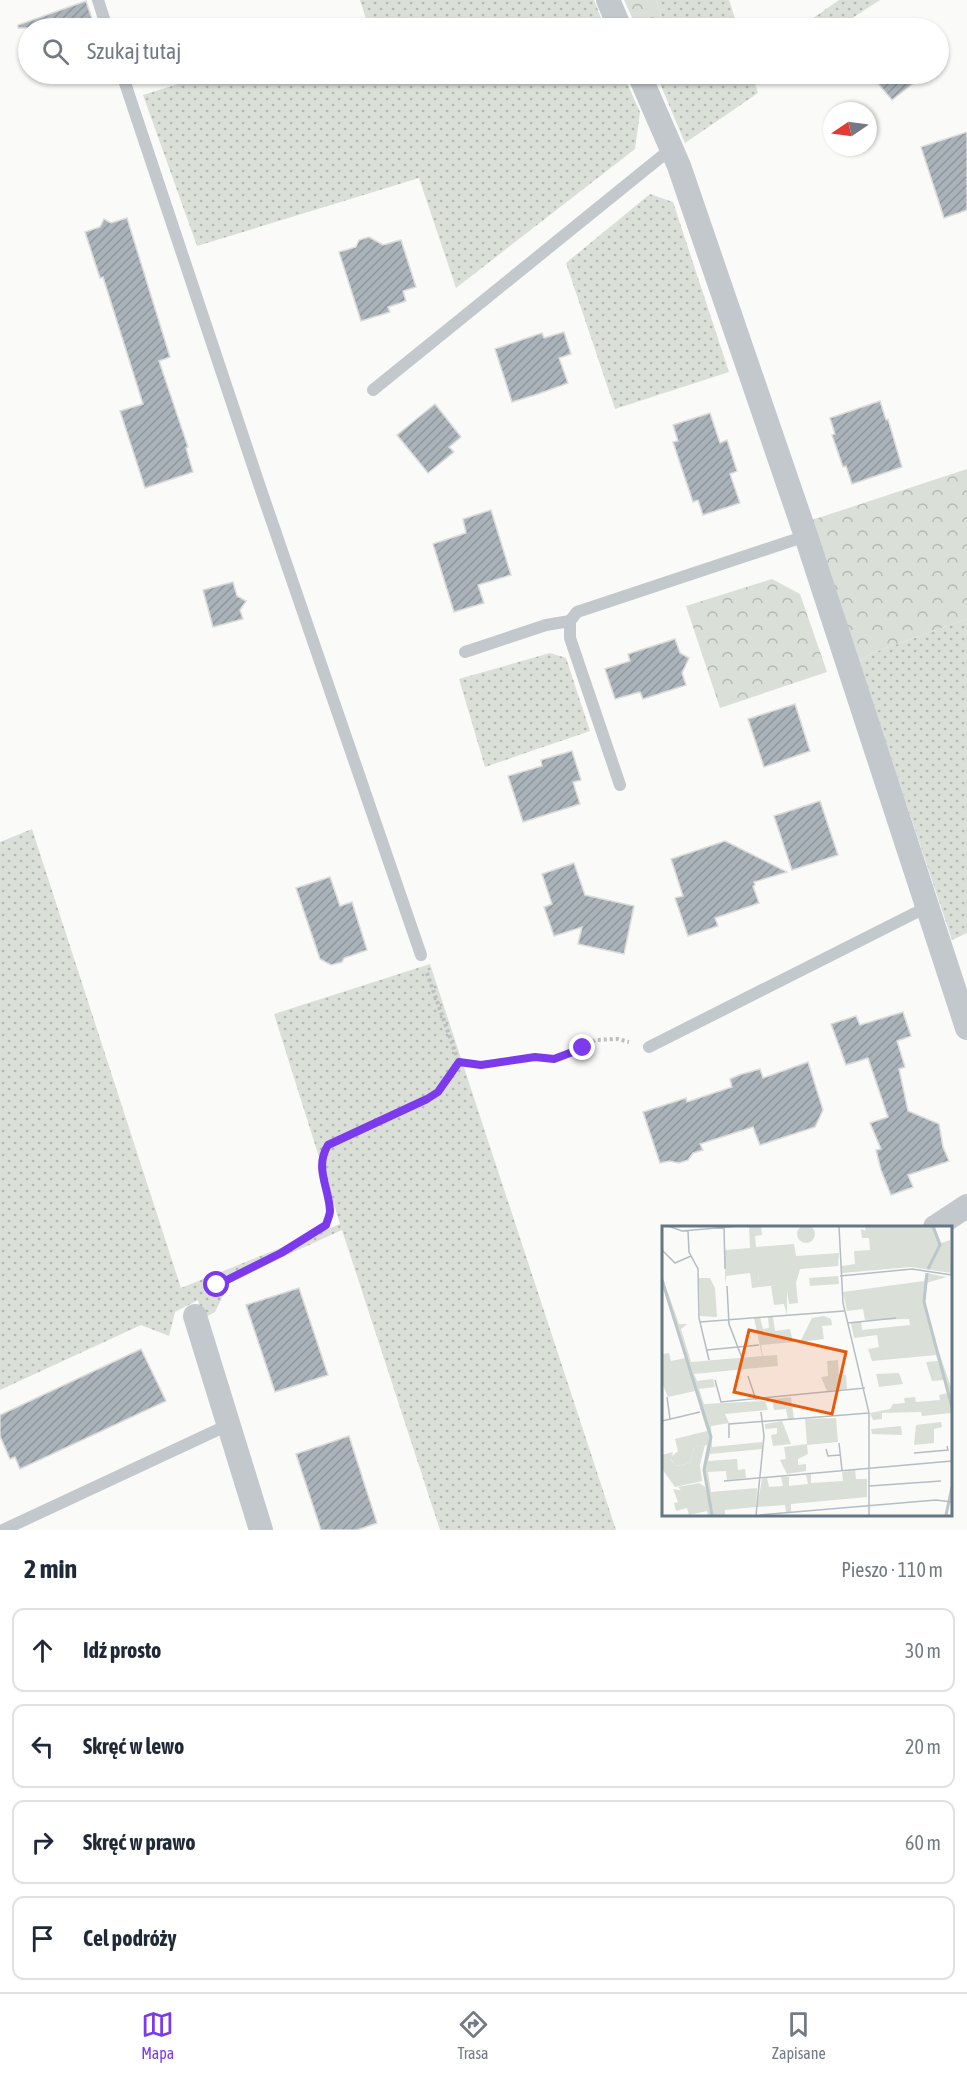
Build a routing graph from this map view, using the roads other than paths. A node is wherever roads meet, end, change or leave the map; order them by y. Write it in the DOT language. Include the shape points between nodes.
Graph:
graph roads {
  1 [pos="98,0"];
  2 [pos="608,0"];
  3 [pos="104,18"];
  4 [pos="616,18"];
  5 [pos="125,84"];
  6 [pos="643,84"];
  7 [pos="672,148"];
  8 [pos="373,390"];
  9 [pos="806,536"];
  10 [pos="570,621"];
  11 [pos="465,652"];
  12 [pos="620,785"];
  13 [pos="927,907"];
  14 [pos="421,955"];
  15 [pos="967,1028"];
  16 [pos="649,1047"];
  17 [pos="967,1206"];
  18 [pos="937,1226"];
  19 [pos="195,1316"];
  20 [pos="228,1425"];
  21 [pos="3,1530"];
  22 [pos="261,1530"];
  1 -- 3 [label="lane"];
  2 -- 4 [label="street"];
  5 -- 14 [label="lane"];
  6 -- 7 [label="street"];
  7 -- 8 [label="lane"];
  7 -- 9 [label="street"];
  9 -- 10 [label="lane" via="577,612"];
  9 -- 13 [label="street"];
  10 -- 11 [label="lane"];
  10 -- 12 [label="lane" via="570,638"];
  13 -- 15 [label="street"];
  13 -- 16 [label="lane"];
  17 -- 18 [label="street"];
  19 -- 20 [label="street"];
  20 -- 21 [label="lane"];
  20 -- 22 [label="street"];
}
